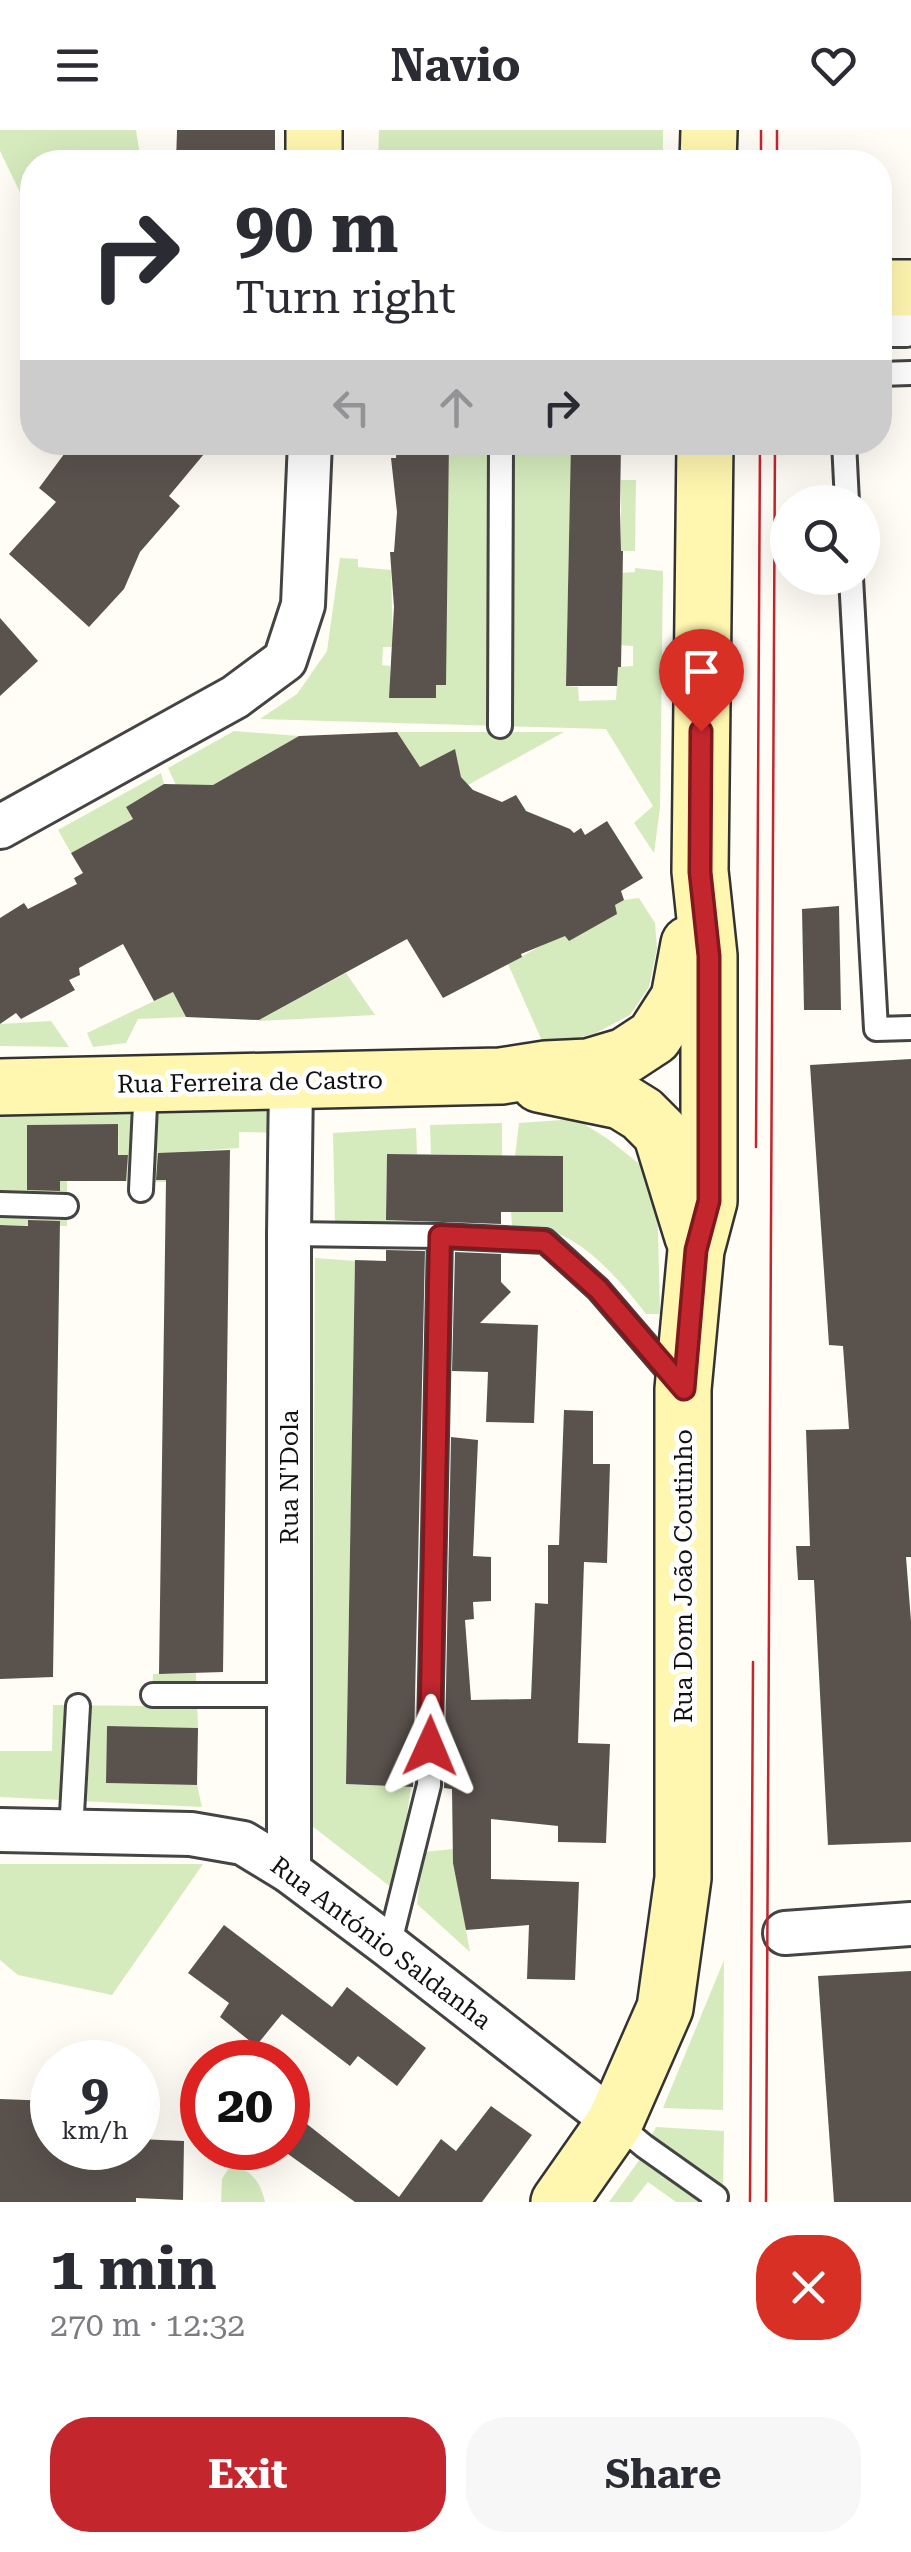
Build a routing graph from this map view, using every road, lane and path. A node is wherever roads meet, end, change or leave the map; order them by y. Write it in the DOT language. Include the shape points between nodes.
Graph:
graph roads {
  1 [pos="911,309"];
  2 [pos="892,326"];
  3 [pos="309,455"];
  4 [pos="501,455"];
  5 [pos="705,455"];
  6 [pos="845,455"];
  7 [pos="846,485"];
  8 [pos="852,595"];
  9 [pos="500,726"];
  10 [pos="0,827"];
  11 [pos="700,872"];
  12 [pos="911,1028"];
  13 [pos="501,1076"];
  14 [pos="291,1082"];
  15 [pos="146,1084"];
  16 [pos="0,1088"];
  17 [pos="141,1190"];
  18 [pos="0,1204"];
  19 [pos="66,1206"];
  20 [pos="289,1234"];
  21 [pos="440,1236"];
  22 [pos="696,1250"];
  23 [pos="684,1389"];
  24 [pos="153,1695"];
  25 [pos="289,1695"];
  26 [pos="78,1706"];
  27 [pos="0,1830"];
  28 [pos="71,1832"];
  29 [pos="289,1871"];
  30 [pos="911,1924"];
  31 [pos="785,1933"];
  32 [pos="389,1946"];
  33 [pos="615,2122"];
  34 [pos="559,2202"];
  35 [pos="713,2202"];
  1 -- 2 [label="street" via="905,325"];
  3 -- 10 [label="street" via="303,605 285,660 236,697"];
  4 -- 9 [label="lane"];
  5 -- 11 [label="main road, Rua Dom João Coutinho"];
  6 -- 7 [label="lane"];
  8 -- 12 [label="lane" via="876,1029"];
  11 -- 13 [label="main road, Rua Ferreira de Castro" via="679,998 654,1037 625,1056 588,1066"];
  11 -- 22 [label="main road, Rua Dom João Coutinho" via="709,956 709,1201"];
  13 -- 14 [label="main road, Rua Ferreira de Castro"];
  13 -- 22 [label="main road, Rua Ferreira de Castro" via="621,1101 642,1114 661,1133"];
  14 -- 15 [label="main road, Rua Ferreira de Castro"];
  14 -- 20 [label="street, Rua N'Dola"];
  15 -- 16 [label="main road, Rua Ferreira de Castro"];
  15 -- 17 [label="lane"];
  18 -- 19 [label="lane"];
  20 -- 21 [label="lane"];
  20 -- 25 [label="street, Rua N'Dola"];
  21 -- 23 [label="lane" via="544,1241 598,1289"];
  21 -- 32 [label="lane" via="429,1786"];
  22 -- 23 [label="main road, Rua Dom João Coutinho"];
  23 -- 33 [label="main road, Rua Dom João Coutinho" via="683,1878 665,2008"];
  24 -- 25 [label="lane"];
  25 -- 29 [label="street, Rua N'Dola"];
  26 -- 28 [label="lane"];
  27 -- 28 [label="street, Rua António Saldanha"];
  28 -- 29 [label="street, Rua António Saldanha" via="244,1842"];
  29 -- 32 [label="street, Rua António Saldanha"];
  30 -- 31 [label="street"];
  32 -- 33 [label="street, Rua António Saldanha"];
  33 -- 34 [label="main road, Rua Dom João Coutinho"];
  33 -- 35 [label="lane"];
}
